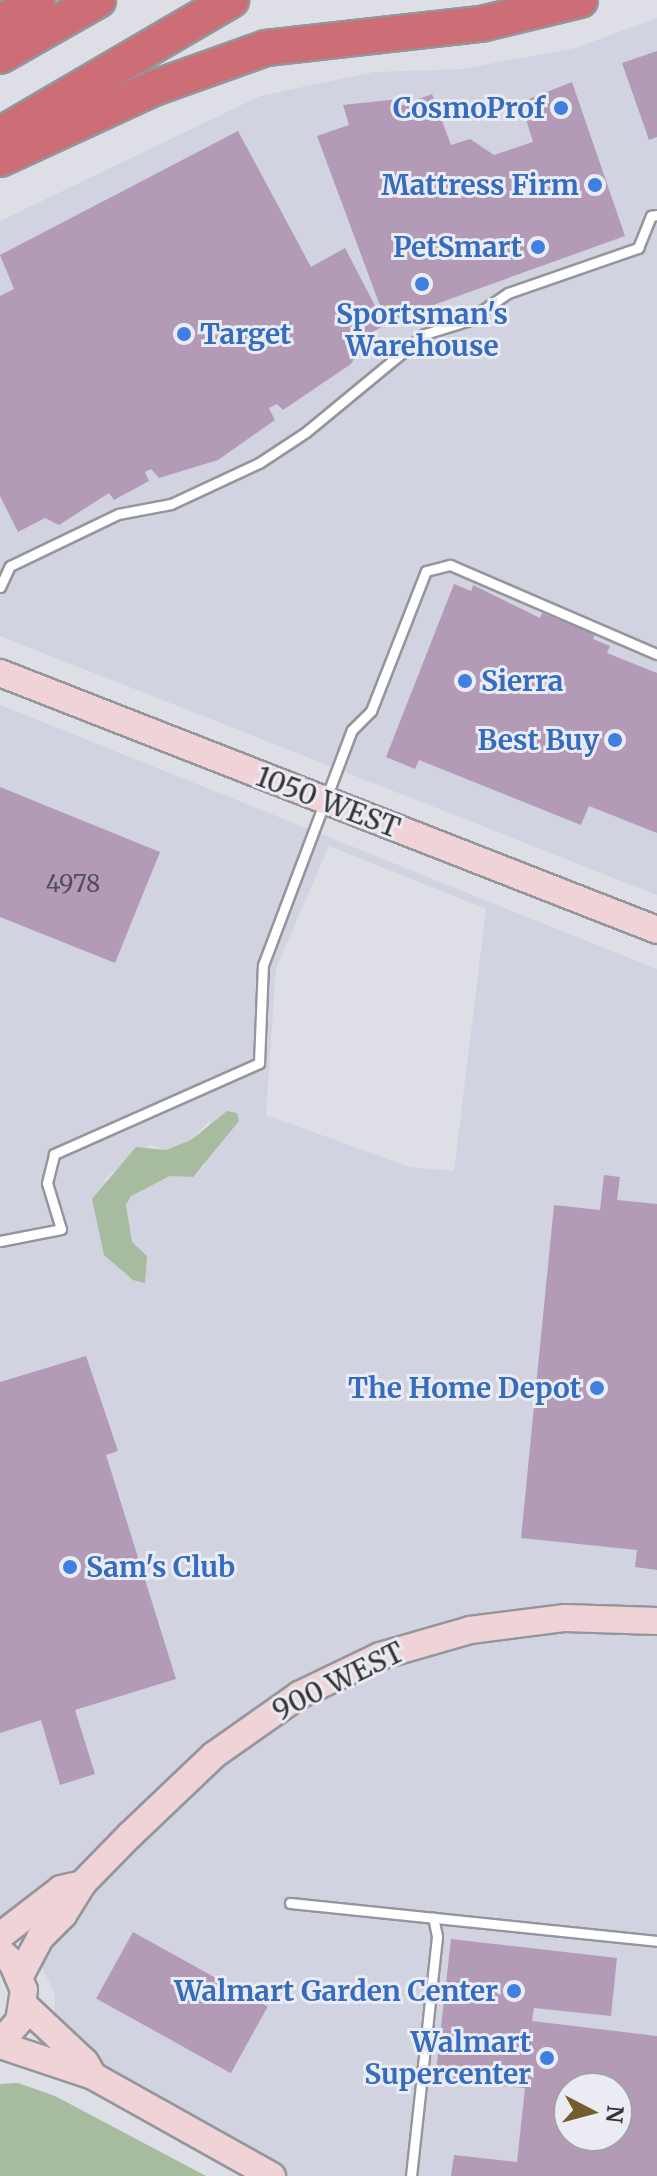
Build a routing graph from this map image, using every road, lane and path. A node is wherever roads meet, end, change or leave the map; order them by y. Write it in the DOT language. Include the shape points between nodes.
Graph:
graph roads {
  1 [pos="37,0"];
  2 [pos="98,0"];
  3 [pos="231,0"];
  4 [pos="503,0"];
  5 [pos="580,0"];
  6 [pos="0,23"];
  7 [pos="409,29"];
  8 [pos="0,56"];
  9 [pos="0,135"];
  10 [pos="0,159"];
  11 [pos="657,215"];
  12 [pos="0,587"];
  13 [pos="657,654"];
  14 [pos="0,673"];
  15 [pos="325,801"];
  16 [pos="657,930"];
  17 [pos="0,1241"];
  18 [pos="657,1621"];
  19 [pos="82,1884"];
  20 [pos="290,1903"];
  21 [pos="433,1917"];
  22 [pos="0,1936"];
  23 [pos="657,1941"];
  24 [pos="0,1951"];
  25 [pos="20,1976"];
  26 [pos="24,2005"];
  27 [pos="0,2044"];
  28 [pos="93,2076"];
  29 [pos="272,2176"];
  30 [pos="411,2176"];
  1 -- 6 [label="highway"];
  2 -- 8 [label="highway"];
  3 -- 9 [label="highway"];
  4 -- 7 [label="highway"];
  5 -- 7 [label="highway" via="481,24"];
  7 -- 10 [label="highway" via="266,48 213,64"];
  11 -- 12 [label="lane" via="651,216 638,248 508,293 467,321 425,334 306,432 259,463 171,504 104,521 10,566"];
  13 -- 15 [label="lane" via="450,565 426,571 371,711 352,730"];
  14 -- 15 [label="street, 1050 WEST"];
  15 -- 16 [label="street, 1050 WEST"];
  15 -- 17 [label="lane" via="263,965 259,1063 54,1154 47,1183 61,1229"];
  18 -- 19 [label="street, 900 WEST" via="581,1617 502,1624 432,1639 360,1664 241,1732"];
  19 -- 22 [label="street, 900 WEST" via="61,1889"];
  19 -- 25 [label="street, 900 WEST" via="63,1915 40,1938"];
  20 -- 21 [label="lane"];
  21 -- 23 [label="lane"];
  21 -- 30 [label="lane" via="437,1936"];
  24 -- 25 [label="street"];
  25 -- 26 [label="street"];
  26 -- 27 [label="street" via="19,2021"];
  26 -- 28 [label="street" via="85,2062"];
  27 -- 28 [label="street"];
  28 -- 29 [label="street"];
}
